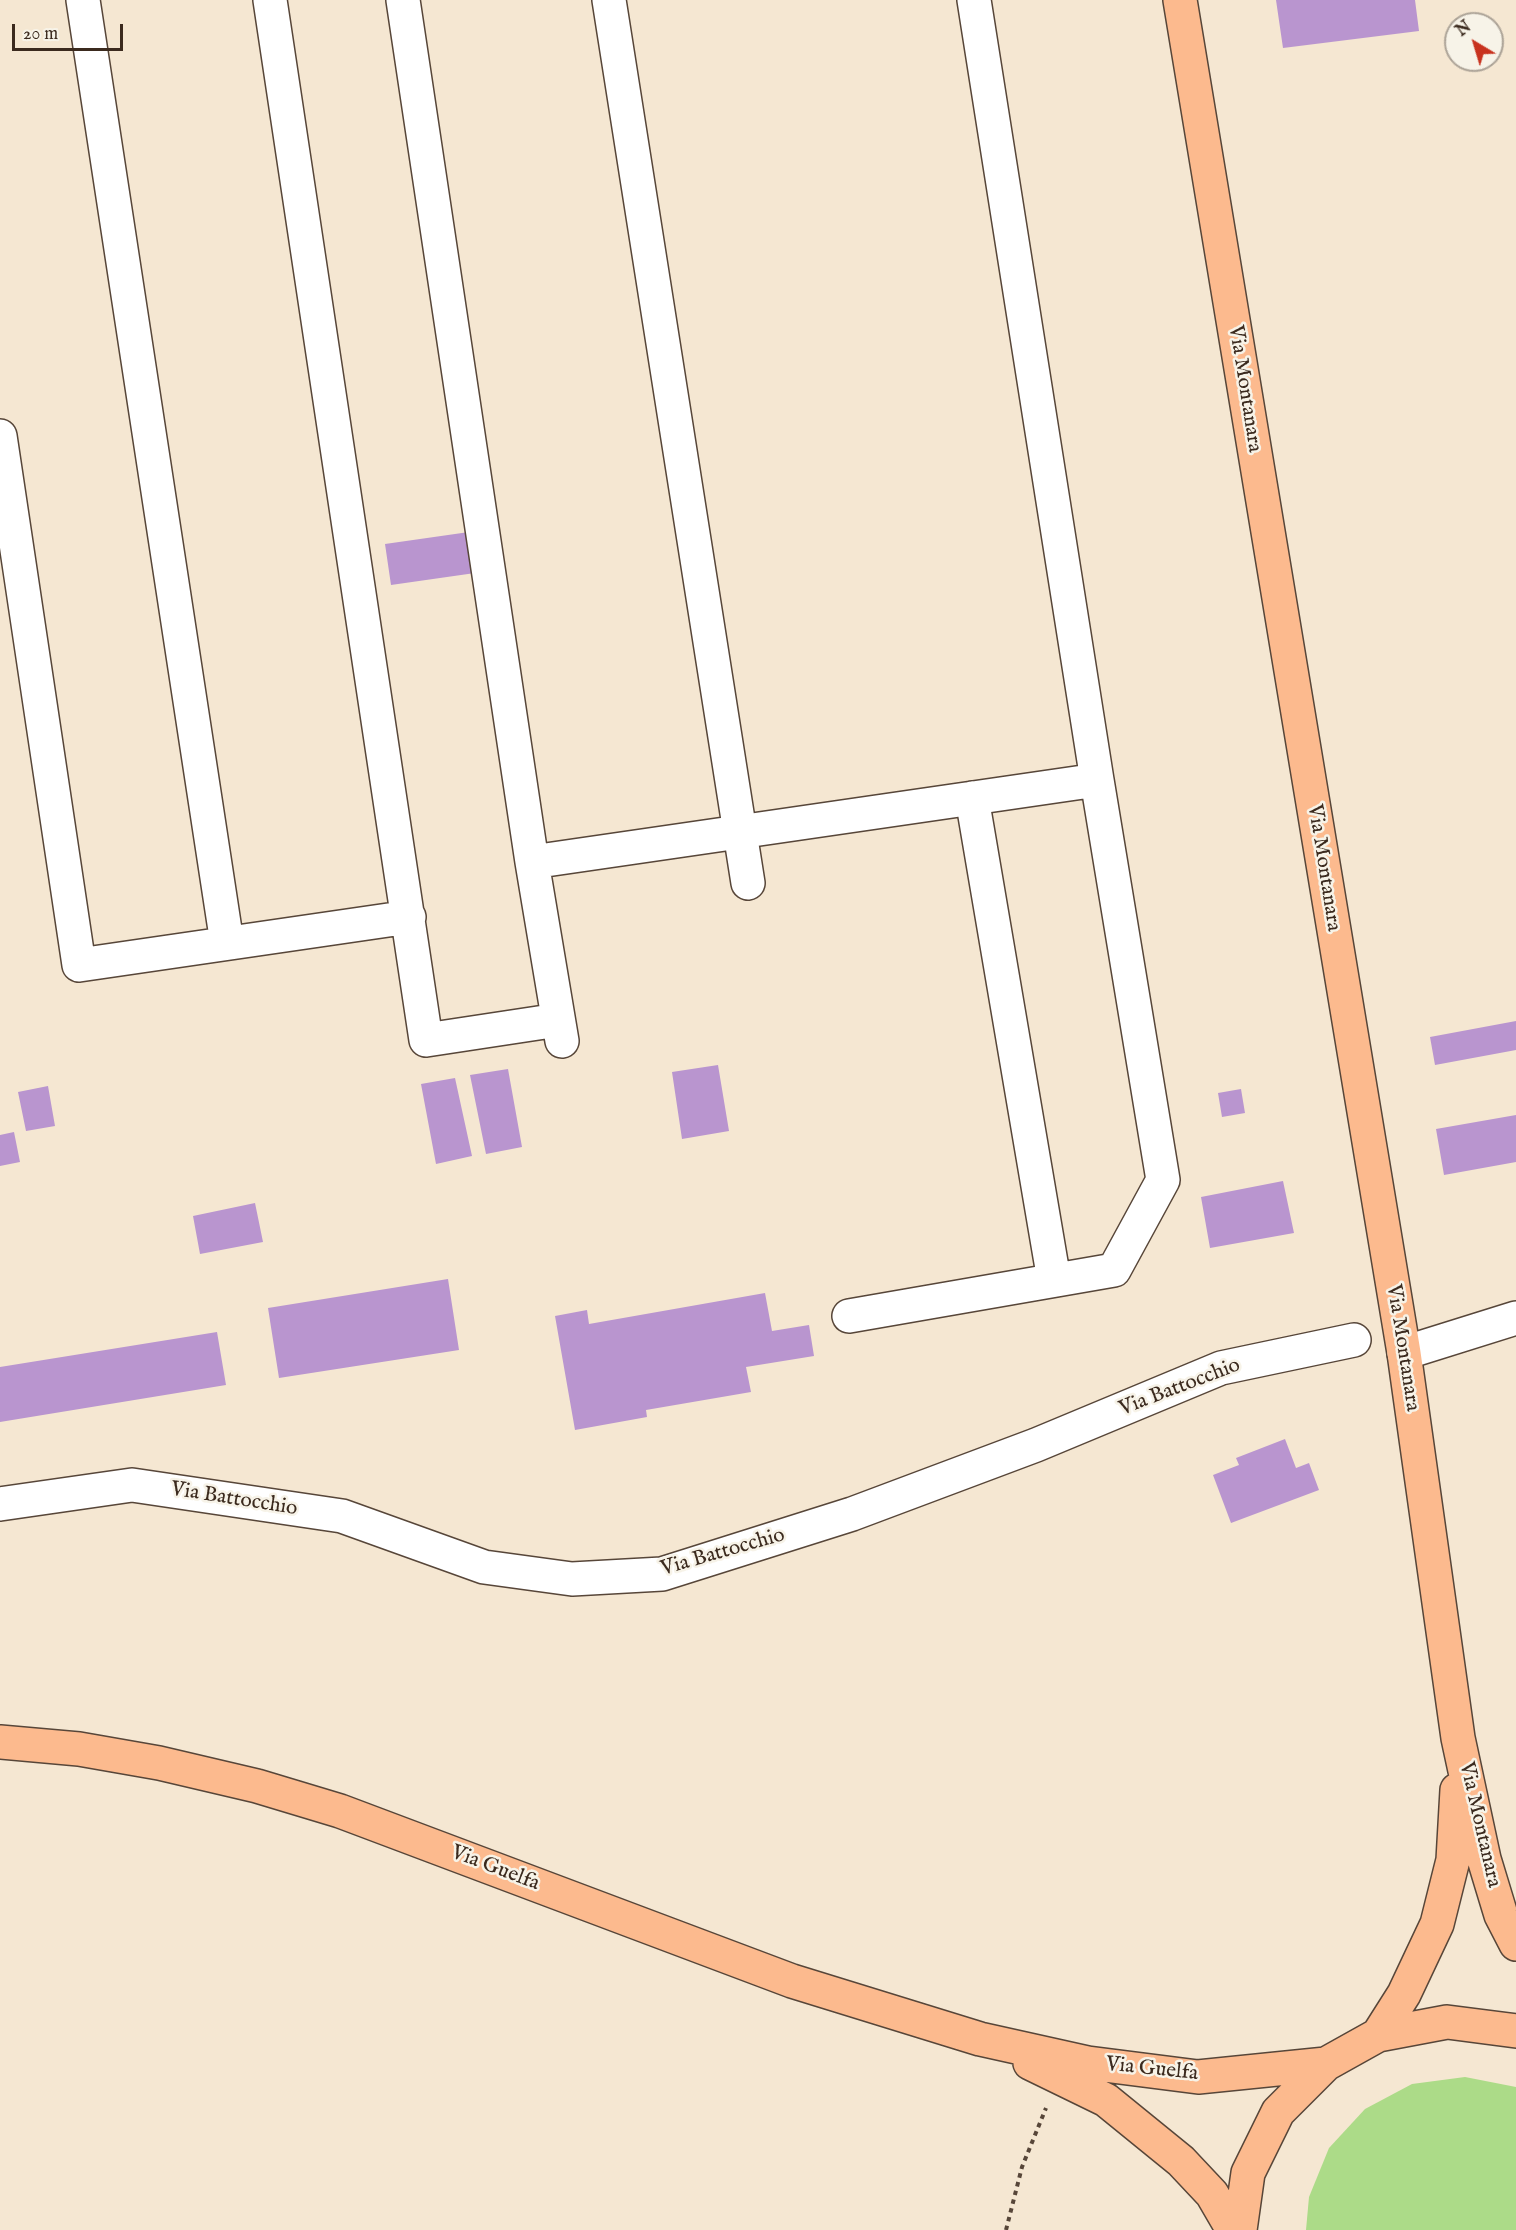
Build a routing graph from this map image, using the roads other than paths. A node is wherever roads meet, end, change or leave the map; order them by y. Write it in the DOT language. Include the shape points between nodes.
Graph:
graph roads {
  1 [pos="83,0"];
  2 [pos="270,0"];
  3 [pos="403,0"];
  4 [pos="609,0"];
  5 [pos="974,0"];
  6 [pos="1180,0"];
  7 [pos="0,436"];
  8 [pos="1097,780"];
  9 [pos="972,798"];
  10 [pos="741,832"];
  11 [pos="532,862"];
  12 [pos="748,883"];
  13 [pos="409,917"];
  14 [pos="227,943"];
  15 [pos="1054,1280"];
  16 [pos="849,1316"];
  17 [pos="1516,1318"];
  18 [pos="1354,1340"];
  19 [pos="1404,1353"];
  20 [pos="0,1504"];
  21 [pos="1458,1738"];
  22 [pos="0,1742"];
  23 [pos="1516,1944"];
  24 [pos="1516,2031"];
  25 [pos="1378,2035"];
  26 [pos="980,2039"];
  27 [pos="1326,2064"];
  28 [pos="1233,2230"];
  29 [pos="1240,2230"];
  1 -- 14 [label="street"];
  2 -- 13 [label="street"];
  3 -- 11 [label="street"];
  4 -- 10 [label="street"];
  5 -- 8 [label="street"];
  6 -- 19 [label="main road, Via Montanara"];
  7 -- 14 [label="street" via="78,965"];
  8 -- 9 [label="street"];
  8 -- 15 [label="street" via="1163,1180 1114,1270"];
  9 -- 10 [label="street"];
  9 -- 15 [label="street"];
  10 -- 11 [label="street"];
  10 -- 12 [label="street"];
  11 -- 13 [label="street" via="560,1031 426,1040"];
  13 -- 14 [label="street"];
  15 -- 16 [label="street"];
  17 -- 19 [label="street"];
  18 -- 20 [label="street, Via Battocchio" via="1221,1368 1036,1445 852,1515 662,1574 572,1579 483,1567 342,1516 132,1485"];
  19 -- 21 [label="main road, Via Montanara"];
  21 -- 23 [label="main road, Via Montanara" via="1484,1859 1501,1915"];
  21 -- 25 [label="main road, Via Montanara" via="1453,1860 1437,1924 1404,1994"];
  22 -- 26 [label="main road, Via Guelfa" via="79,1749 159,1763 340,1811 792,1981"];
  24 -- 25 [label="main road, Via Montanara" via="1447,2022"];
  25 -- 27 [label="main road, Via Montanara"];
  26 -- 27 [label="main road, Via Guelfa" via="1088,2063 1198,2077"];
  26 -- 28 [label="main road, Via Guelfa" via="1106,2100 1181,2161 1212,2194"];
  27 -- 29 [label="main road, Via Montanara" via="1278,2112 1248,2173"];
}
